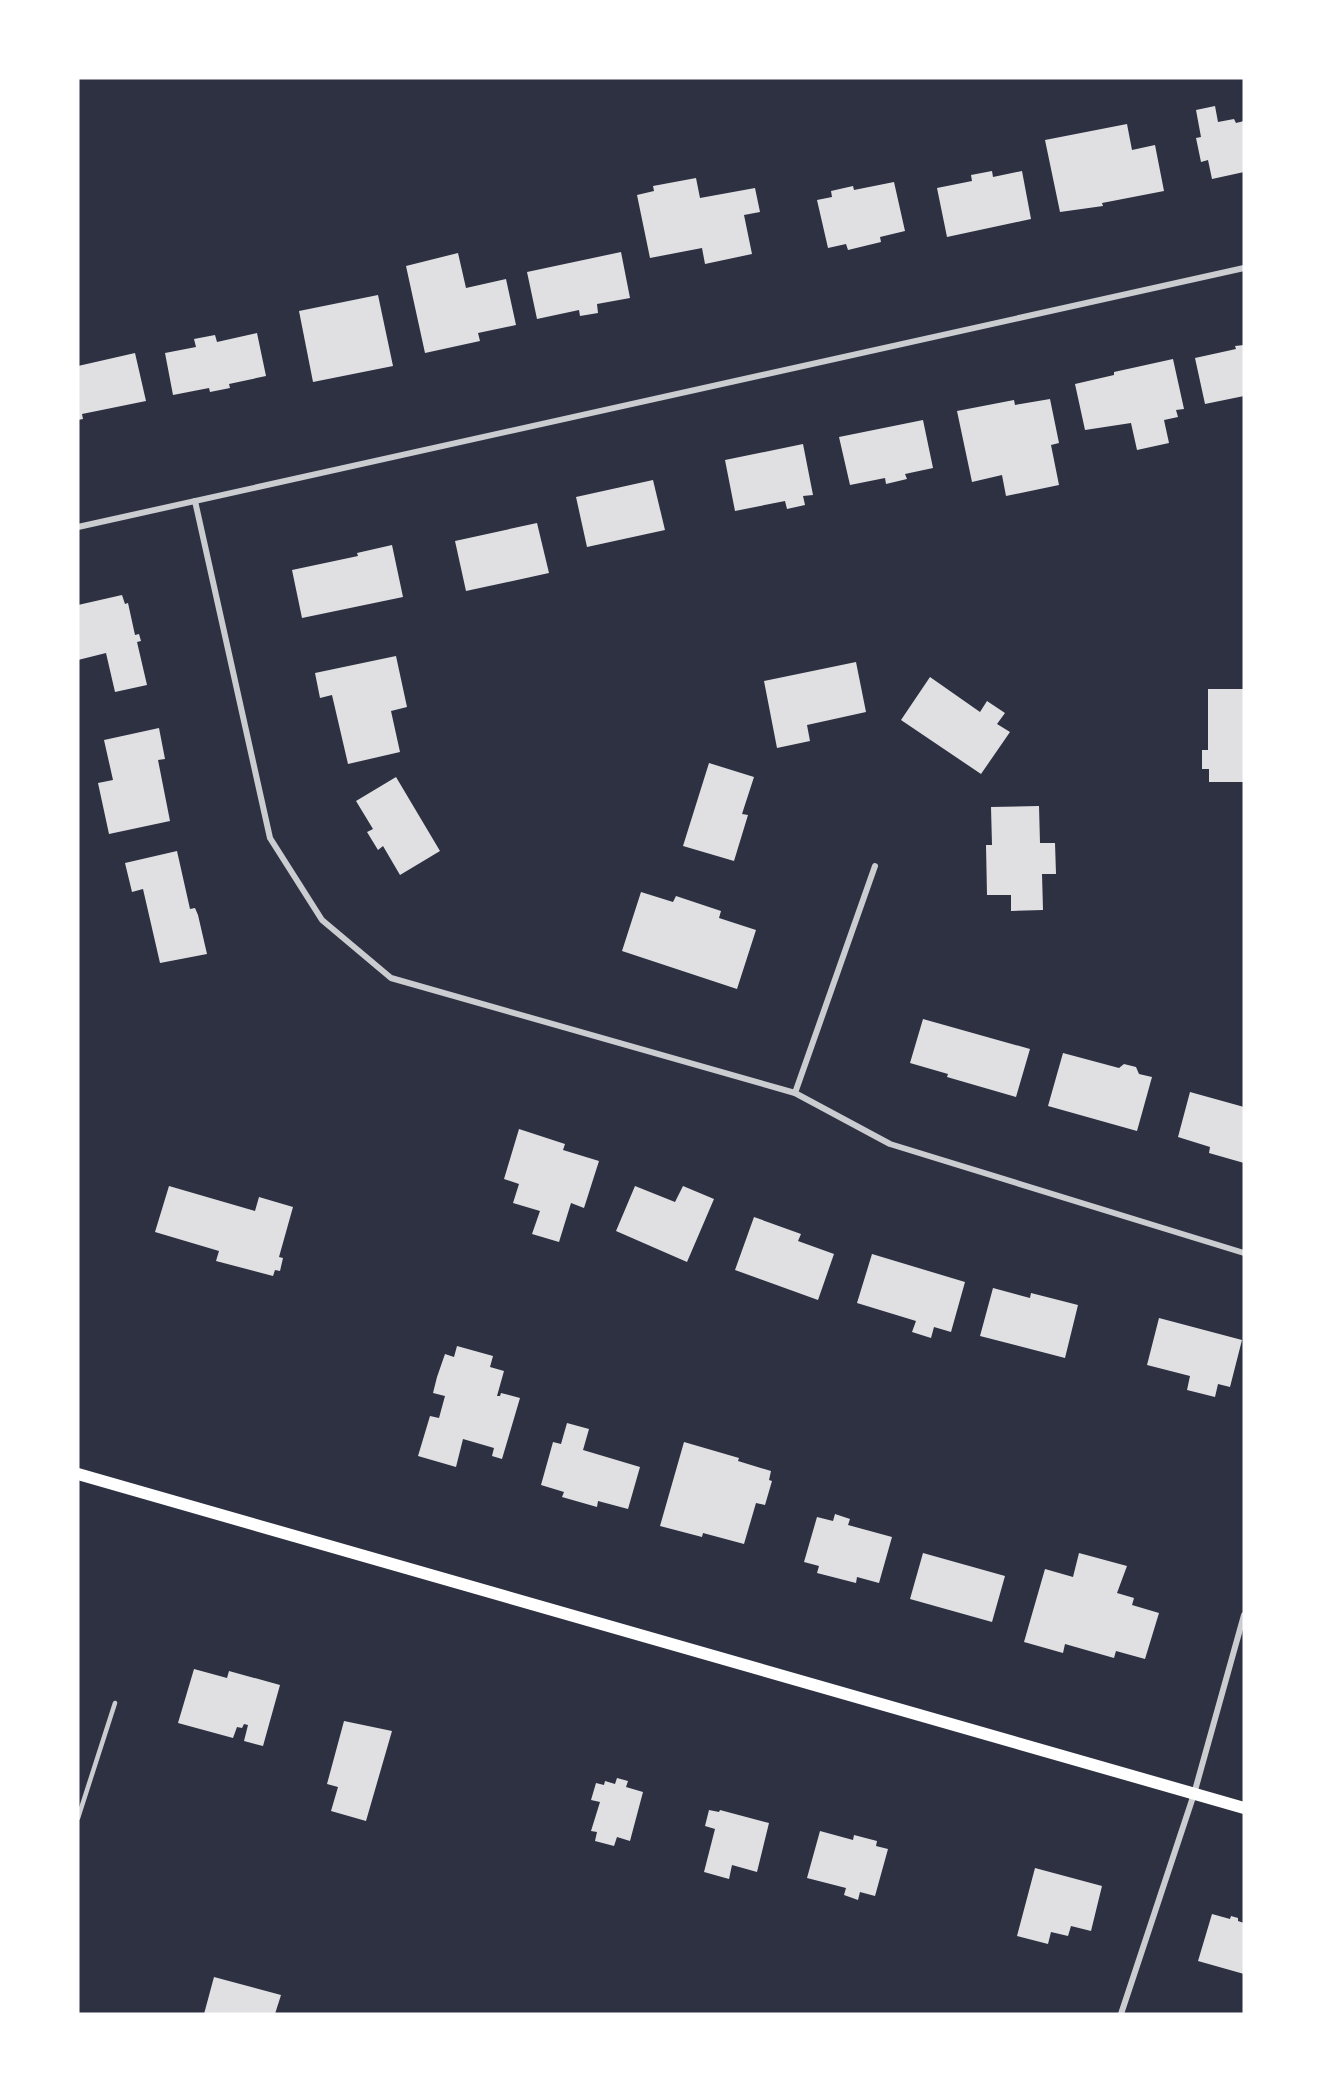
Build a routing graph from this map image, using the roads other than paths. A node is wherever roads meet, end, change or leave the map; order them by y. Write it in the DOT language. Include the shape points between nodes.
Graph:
graph roads {
  1 [pos="1244,268"];
  2 [pos="195,501"];
  3 [pos="78,527"];
  4 [pos="875,866"];
  5 [pos="795,1093"];
  6 [pos="1244,1253"];
  7 [pos="78,1474"];
  8 [pos="1244,1615"];
  9 [pos="115,1703"];
  10 [pos="1194,1794"];
  11 [pos="1244,1808"];
  12 [pos="78,1818"];
  13 [pos="1121,2014"];
  1 -- 2 [label="street"];
  2 -- 3 [label="street"];
  2 -- 5 [label="street" via="270,838 322,920 391,978"];
  4 -- 5 [label="street"];
  5 -- 6 [label="street" via="890,1144"];
  7 -- 10 [label="main road"];
  8 -- 10 [label="street"];
  9 -- 12 [label="lane"];
  10 -- 11 [label="main road"];
  10 -- 13 [label="street"];
}
